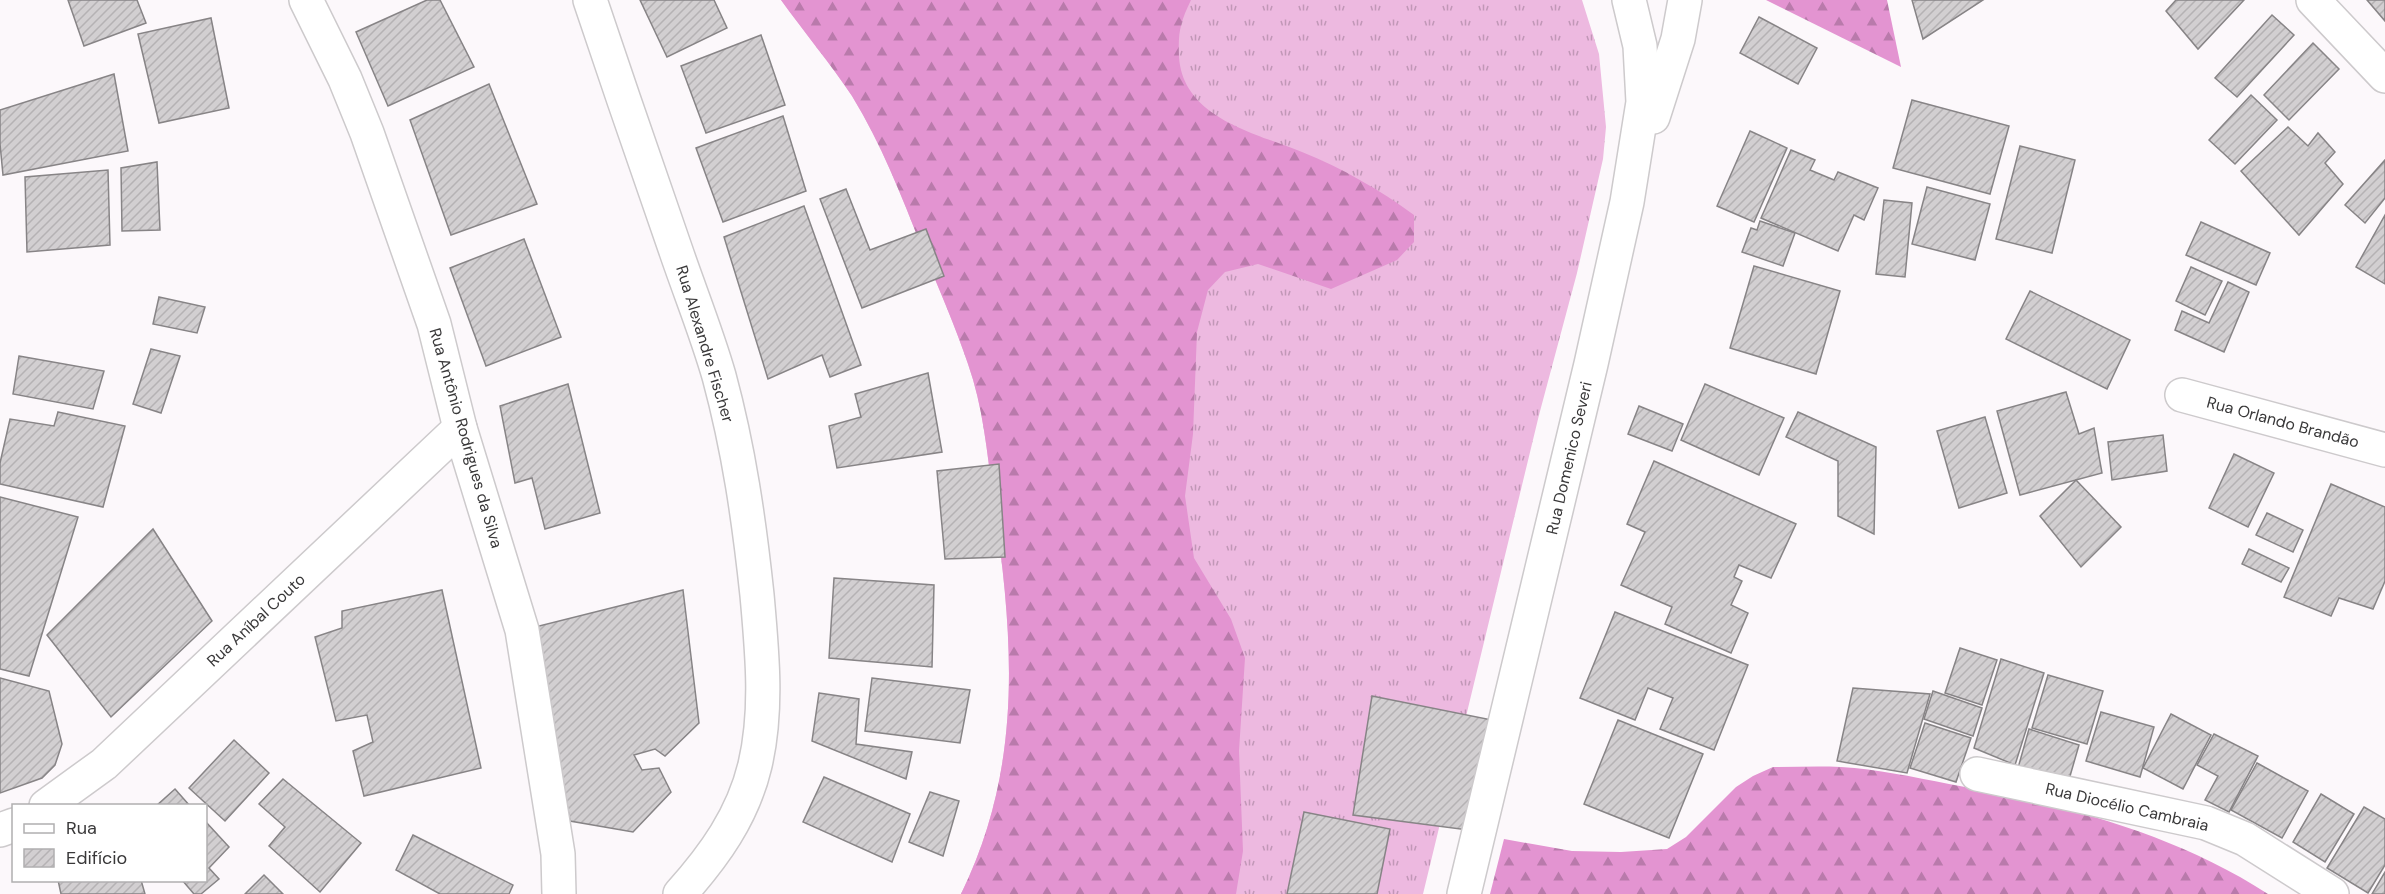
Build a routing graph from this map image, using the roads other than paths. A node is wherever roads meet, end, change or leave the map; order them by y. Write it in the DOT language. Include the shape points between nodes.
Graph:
graph roads {
  1 [pos="306,0"];
  2 [pos="590,0"];
  3 [pos="1685,0"];
  4 [pos="2313,0"];
  5 [pos="1631,9"];
  6 [pos="2385,76"];
  7 [pos="1627,202"];
  8 [pos="2182,395"];
  9 [pos="460,428"];
  10 [pos="2385,450"];
  11 [pos="1977,774"];
  12 [pos="49,804"];
  13 [pos="559,894"];
  14 [pos="680,894"];
  15 [pos="1464,894"];
  16 [pos="2332,894"];
  1 -- 9 [label="street, Rua Antônio Rodrigues da Silva" via="367,133 434,324"];
  2 -- 14 [label="street, Rua Alexandre Fischer" via="718,375 748,511 760,633 762,732 746,795 709,861"];
  3 -- 7 [label="street" via="1678,39"];
  4 -- 6 [label="street"];
  5 -- 7 [label="street, Rua Domenico Severi" via="1643,73 1643,102"];
  7 -- 15 [label="street, Rua Domenico Severi" via="1592,364"];
  8 -- 10 [label="street, Rua Orlando Brandão"];
  9 -- 12 [label="street, Rua Aníbal Couto" via="104,764"];
  9 -- 13 [label="street, Rua Antônio Rodrigues da Silva" via="522,630 558,854"];
  11 -- 16 [label="street, Rua Diocélio Cambraia" via="2206,823 2245,839"];
}
